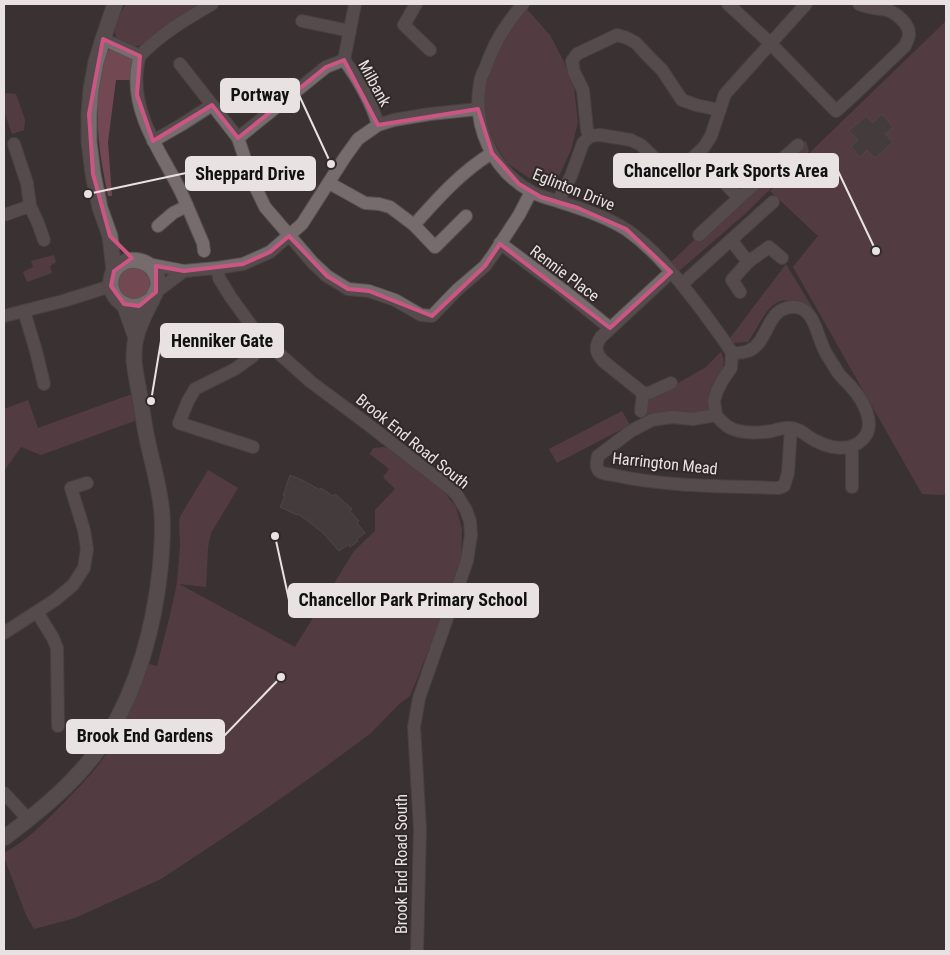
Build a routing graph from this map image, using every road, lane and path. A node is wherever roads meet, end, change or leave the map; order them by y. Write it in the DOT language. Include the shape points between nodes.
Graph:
graph roads {
  1 [pos="115,4"];
  2 [pos="212,4"];
  3 [pos="355,4"];
  4 [pos="416,4"];
  5 [pos="728,4"];
  6 [pos="806,4"];
  7 [pos="860,4"];
  8 [pos="517,6"];
  9 [pos="302,21"];
  10 [pos="350,31"];
  11 [pos="103,39"];
  12 [pos="770,43"];
  13 [pos="430,50"];
  14 [pos="140,56"];
  15 [pos="344,60"];
  16 [pos="180,64"];
  17 [pos="212,105"];
  18 [pos="478,109"];
  19 [pos="719,110"];
  20 [pos="378,125"];
  21 [pos="590,136"];
  22 [pos="238,138"];
  23 [pos="153,140"];
  24 [pos="14,144"];
  25 [pos="798,145"];
  26 [pos="492,153"];
  27 [pos="697,154"];
  28 [pos="329,183"];
  29 [pos="531,192"];
  30 [pos="740,198"];
  31 [pos="558,201"];
  32 [pos="773,202"];
  33 [pos="30,206"];
  34 [pos="186,206"];
  35 [pos="4,215"];
  36 [pos="466,216"];
  37 [pos="414,225"];
  38 [pos="158,226"];
  39 [pos="699,235"];
  40 [pos="110,236"];
  41 [pos="289,236"];
  42 [pos="44,240"];
  43 [pos="731,240"];
  44 [pos="500,243"];
  45 [pos="204,251"];
  46 [pos="782,258"];
  47 [pos="141,262"];
  48 [pos="748,262"];
  49 [pos="217,268"];
  50 [pos="184,271"];
  51 [pos="671,272"];
  52 [pos="113,279"];
  53 [pos="682,284"];
  54 [pos="740,292"];
  55 [pos="154,295"];
  56 [pos="124,304"];
  57 [pos="24,311"];
  58 [pos="4,316"];
  59 [pos="610,328"];
  60 [pos="136,338"];
  61 [pos="266,342"];
  62 [pos="732,353"];
  63 [pos="671,383"];
  64 [pos="44,384"];
  65 [pos="643,394"];
  66 [pos="641,411"];
  67 [pos="716,415"];
  68 [pos="791,428"];
  69 [pos="253,447"];
  70 [pos="852,447"];
  71 [pos="87,484"];
  72 [pos="852,487"];
  73 [pos="37,612"];
  74 [pos="4,633"];
  75 [pos="58,726"];
  76 [pos="4,793"];
  77 [pos="29,820"];
  78 [pos="4,838"];
  79 [pos="417,951"];
  1 -- 11 [label="street"];
  2 -- 14 [label="street" via="156,40"];
  3 -- 10 [label="street"];
  4 -- 13 [label="street" via="404,25"];
  5 -- 12 [label="street"];
  6 -- 12 [label="street"];
  7 -- 12 [label="street" via="895,14 908,26 909,36 905,46 836,111"];
  8 -- 18 [label="street, Eglinton Drive" via="491,51 480,82"];
  9 -- 10 [label="street"];
  10 -- 15 [label="street"];
  11 -- 14 [label="street"];
  11 -- 40 [label="street" via="91,89 89,142 93,174"];
  12 -- 19 [label="street" via="725,94"];
  14 -- 23 [label="street" via="137,95 142,117"];
  15 -- 20 [label="street, Milbank" via="352,69"];
  15 -- 22 [label="street, Milbank" via="326,66"];
  16 -- 17 [label="street"];
  17 -- 22 [label="street"];
  17 -- 23 [label="street"];
  18 -- 20 [label="street" via="430,114"];
  18 -- 26 [label="street, Eglinton Drive" via="482,130"];
  19 -- 21 [label="street" via="682,100 662,70 648,56 627,38 616,35 577,54 572,61 584,90"];
  19 -- 27 [label="street" via="711,136"];
  20 -- 28 [label="street" via="358,139"];
  21 -- 27 [label="street" via="631,140 641,145 667,170 682,168"];
  21 -- 31 [label="street" via="583,143"];
  22 -- 41 [label="street" via="259,197"];
  23 -- 34 [label="street"];
  24 -- 33 [label="street" via="27,183"];
  25 -- 30 [label="street"];
  26 -- 29 [label="street, Eglinton Drive" via="505,171"];
  26 -- 37 [label="street" via="464,172"];
  27 -- 30 [label="street"];
  28 -- 37 [label="street" via="365,203 390,207"];
  28 -- 41 [label="street" via="302,224"];
  29 -- 31 [label="street, Eglinton Drive"];
  29 -- 44 [label="street"];
  30 -- 39 [label="street"];
  31 -- 51 [label="street, Eglinton Drive" via="626,229"];
  32 -- 43 [label="street"];
  33 -- 35 [label="street"];
  33 -- 42 [label="street"];
  34 -- 38 [label="street"];
  34 -- 45 [label="street"];
  36 -- 37 [label="street" via="435,246"];
  40 -- 47 [label="street"];
  40 -- 52 [label="street"];
  41 -- 44 [label="street" via="327,276 348,289 369,291 395,300 422,315 432,316 484,266"];
  41 -- 49 [label="street" via="270,252 243,264"];
  43 -- 48 [label="street"];
  43 -- 53 [label="street"];
  44 -- 59 [label="street, Rennie Place"];
  46 -- 48 [label="street" via="769,247"];
  47 -- 50 [label="street"];
  47 -- 52 [label="street" via="126,262 119,266"];
  47 -- 55 [label="street" via="157,277"];
  48 -- 54 [label="street" via="732,280"];
  49 -- 50 [label="street"];
  49 -- 61 [label="street, Brook End Road South" via="230,296"];
  50 -- 55 [label="street"];
  51 -- 53 [label="street, Eglinton Drive"];
  51 -- 59 [label="street"];
  52 -- 56 [label="street" via="113,294"];
  52 -- 57 [label="street" via="63,301"];
  53 -- 62 [label="street, Eglinton Drive"];
  55 -- 56 [label="street" via="146,304"];
  55 -- 60 [label="street"];
  56 -- 60 [label="street"];
  57 -- 58 [label="street"];
  57 -- 64 [label="street"];
  59 -- 65 [label="street" via="597,342 598,355"];
  60 -- 77 [label="street" via="134,361 162,515 162,552 150,630 137,672 108,736 77,775"];
  61 -- 69 [label="street" via="236,370 195,389 179,423"];
  61 -- 79 [label="street, Brook End Road South" via="312,382 451,489 462,502 470,521 472,535 467,562 419,698 414,727 420,829"];
  62 -- 67 [label="street" via="731,368 716,391"];
  62 -- 70 [label="street" via="748,351 758,344 778,312 786,308 803,309 814,323 824,351 867,413 868,431 864,439"];
  63 -- 65 [label="street"];
  65 -- 66 [label="street"];
  67 -- 68 [label="street" via="738,430"];
  67 -- 68 [label="street, Harrington Mead" via="652,420 630,431 598,456 598,470 628,479 679,485 778,488 784,486 788,473"];
  68 -- 70 [label="street" via="829,446"];
  70 -- 72 [label="street"];
  71 -- 73 [label="street" via="71,488 84,530 87,549 84,568 73,585"];
  73 -- 74 [label="street"];
  73 -- 75 [label="street" via="57,648"];
  76 -- 77 [label="street"];
  77 -- 78 [label="street"];
}
